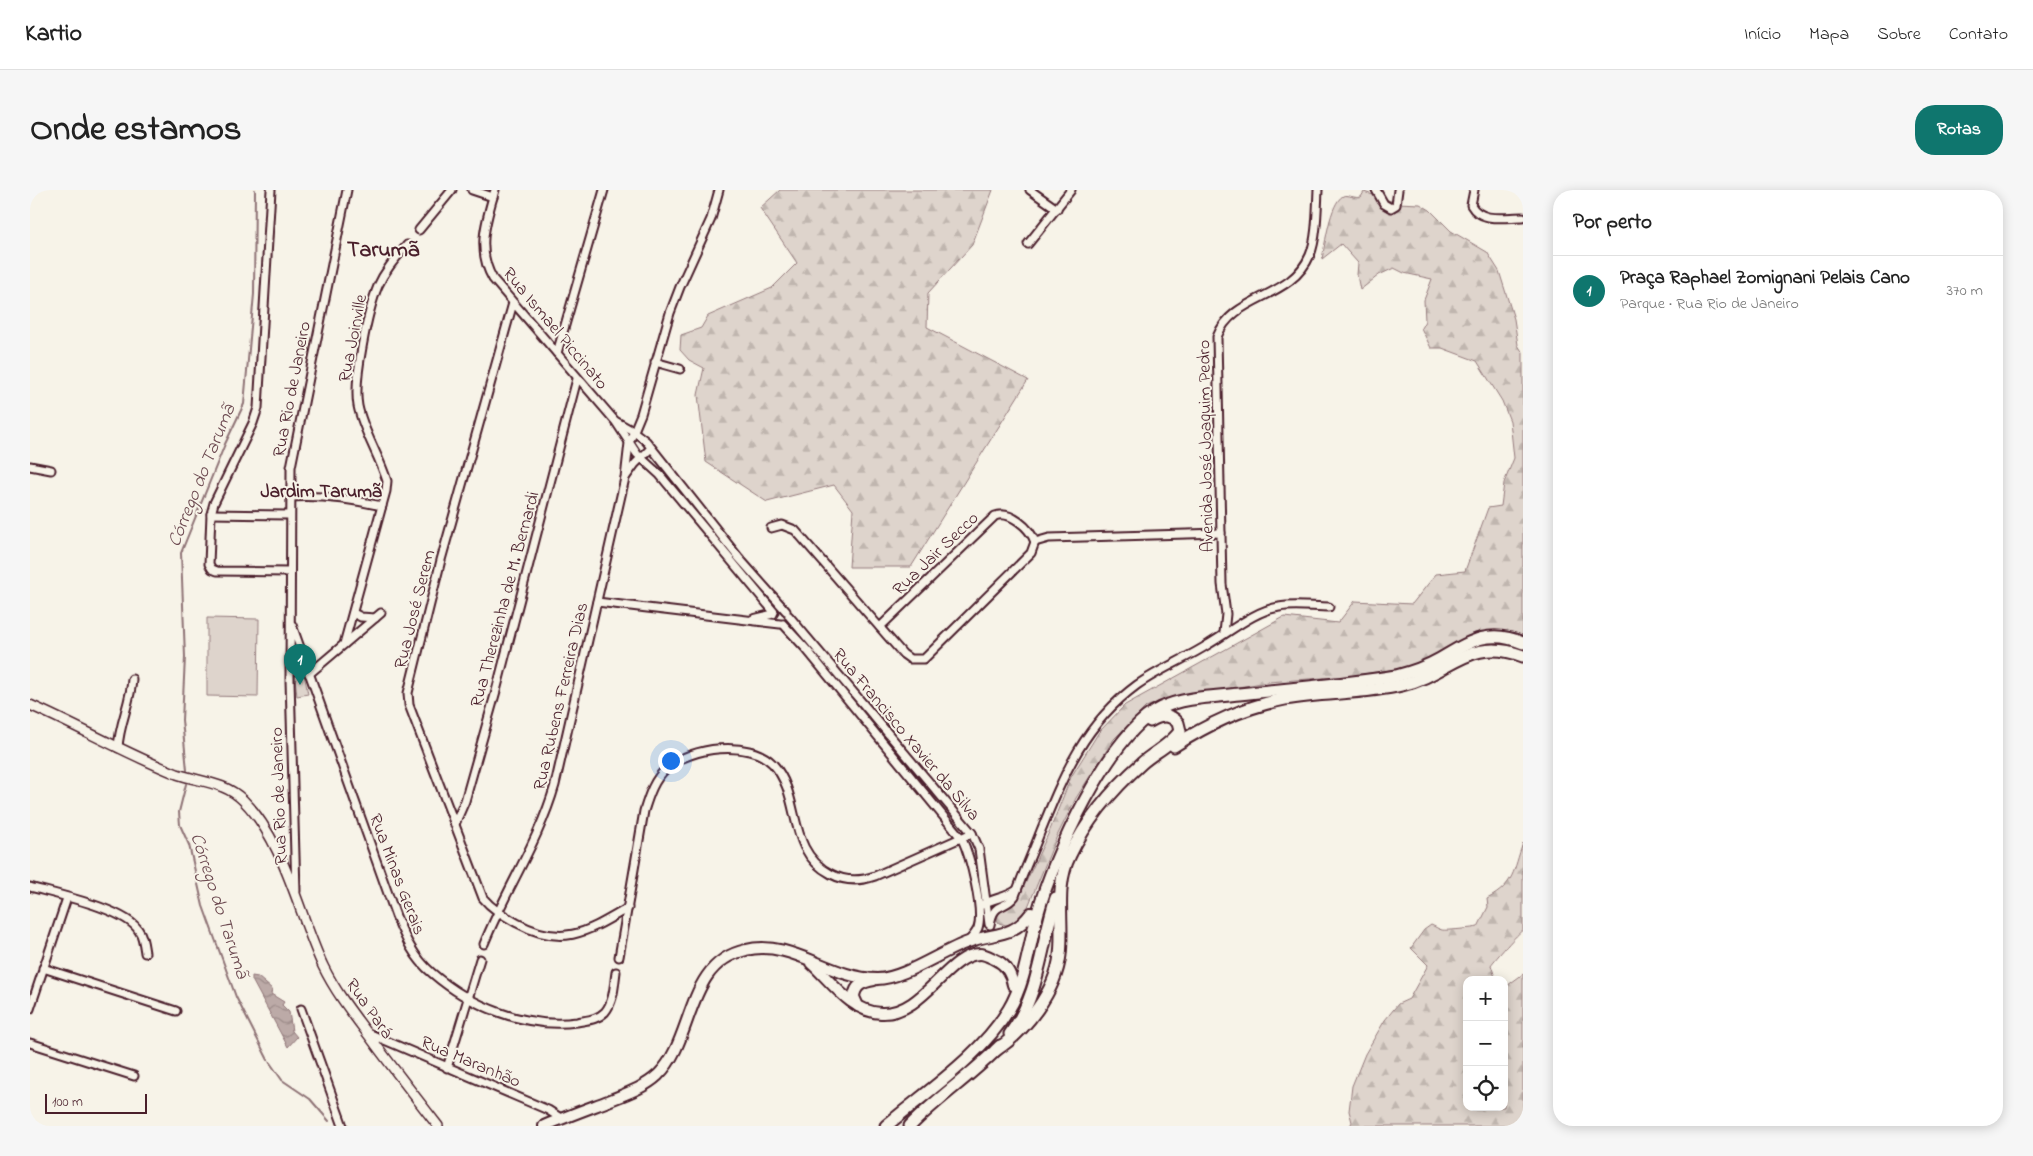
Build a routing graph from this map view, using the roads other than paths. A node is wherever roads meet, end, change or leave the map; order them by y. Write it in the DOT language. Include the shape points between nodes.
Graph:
graph roads {
  1 [pos="271,190"];
  2 [pos="347,190"];
  3 [pos="452,190"];
  4 [pos="472,190"];
  5 [pos="604,190"];
  6 [pos="719,190"];
  7 [pos="1030,190"];
  8 [pos="1071,190"];
  9 [pos="1318,190"];
  10 [pos="1376,190"];
  11 [pos="1398,190"];
  12 [pos="1474,190"];
  13 [pos="494,194"];
  14 [pos="1057,209"];
  15 [pos="1523,217"];
  16 [pos="419,230"];
  17 [pos="1028,244"];
  18 [pos="406,245"];
  19 [pos="513,304"];
  20 [pos="557,353"];
  21 [pos="655,362"];
  22 [pos="680,369"];
  23 [pos="578,379"];
  24 [pos="641,414"];
  25 [pos="616,422"];
  26 [pos="633,431"];
  27 [pos="640,436"];
  28 [pos="629,443"];
  29 [pos="651,448"];
  30 [pos="642,458"];
  31 [pos="30,466"];
  32 [pos="51,470"];
  33 [pos="625,478"];
  34 [pos="290,497"];
  35 [pos="382,506"];
  36 [pos="211,514"];
  37 [pos="290,515"];
  38 [pos="771,528"];
  39 [pos="1221,533"];
  40 [pos="1035,542"];
  41 [pos="290,572"];
  42 [pos="771,594"];
  43 [pos="764,600"];
  44 [pos="597,602"];
  45 [pos="1329,607"];
  46 [pos="353,613"];
  47 [pos="774,613"];
  48 [pos="788,613"];
  49 [pos="290,620"];
  50 [pos="750,620"];
  51 [pos="782,624"];
  52 [pos="880,627"];
  53 [pos="1224,633"];
  54 [pos="1523,643"];
  55 [pos="344,644"];
  56 [pos="1523,656"];
  57 [pos="309,674"];
  58 [pos="132,679"];
  59 [pos="30,705"];
  60 [pos="118,748"];
  61 [pos="455,824"];
  62 [pos="1073,824"];
  63 [pos="972,833"];
  64 [pos="962,839"];
  65 [pos="1062,883"];
  66 [pos="30,887"];
  67 [pos="983,887"];
  68 [pos="1017,890"];
  69 [pos="296,896"];
  70 [pos="67,898"];
  71 [pos="993,898"];
  72 [pos="985,903"];
  73 [pos="628,908"];
  74 [pos="978,909"];
  75 [pos="497,912"];
  76 [pos="1031,913"];
  77 [pos="990,925"];
  78 [pos="999,936"];
  79 [pos="969,941"];
  80 [pos="484,944"];
  81 [pos="145,953"];
  82 [pos="619,957"];
  83 [pos="480,959"];
  84 [pos="808,961"];
  85 [pos="43,968"];
  86 [pos="616,972"];
  87 [pos="877,979"];
  88 [pos="1036,982"];
  89 [pos="1013,985"];
  90 [pos="468,998"];
  91 [pos="858,1006"];
  92 [pos="30,1009"];
  93 [pos="301,1009"];
  94 [pos="176,1011"];
  95 [pos="366,1032"];
  96 [pos="30,1043"];
  97 [pos="996,1050"];
  98 [pos="448,1068"];
  99 [pos="134,1076"];
  100 [pos="917,1100"];
  101 [pos="562,1119"];
  102 [pos="900,1121"];
  103 [pos="343,1126"];
  104 [pos="438,1126"];
  105 [pos="544,1126"];
  106 [pos="886,1126"];
  107 [pos="890,1126"];
  108 [pos="910,1126"];
  1 -- 36 [label="street" via="258,408"];
  2 -- 34 [label="street, Rua Rio de Janeiro" via="291,467"];
  3 -- 16 [label="street"];
  4 -- 13 [label="street"];
  5 -- 20 [label="street"];
  6 -- 21 [label="street" via="711,219 676,295"];
  7 -- 14 [label="street"];
  8 -- 14 [label="street"];
  9 -- 39 [label="street, Avenida José Joaquim Pedro" via="1312,250 1306,263 1280,289 1236,311 1224,323 1217,337"];
  10 -- 11 [label="street" via="1387,207 1396,205"];
  12 -- 15 [label="street" via="1471,205 1480,215"];
  13 -- 19 [label="street, Rua Ismael Piccinato" via="482,242 483,255 493,280"];
  14 -- 17 [label="street"];
  18 -- 35 [label="street, Rua Joinville" via="378,285 358,370 358,407 387,481"];
  19 -- 20 [label="street, Rua Ismael Piccinato"];
  19 -- 61 [label="street, Rua José Serem" via="441,560 408,693 409,705"];
  20 -- 23 [label="street, Rua Ismael Piccinato"];
  21 -- 22 [label="street"];
  21 -- 24 [label="street"];
  23 -- 25 [label="street, Rua Ismael Piccinato"];
  23 -- 61 [label="street, Rua Therezinha de M. Bernardi" via="494,700 465,801"];
  24 -- 26 [label="street"];
  24 -- 27 [label="street"];
  25 -- 26 [label="street, Rua Ismael Piccinato"];
  25 -- 28 [label="street, Rua Ismael Piccinato"];
  26 -- 27 [label="street, Rua Francisco Xavier da Silva"];
  26 -- 28 [label="street, Rua Rubens Ferreira Dias"];
  27 -- 29 [label="street, Rua Francisco Xavier da Silva"];
  28 -- 30 [label="street"];
  28 -- 33 [label="street, Rua Rubens Ferreira Dias"];
  29 -- 30 [label="street"];
  29 -- 42 [label="street, Rua Francisco Xavier da Silva"];
  30 -- 33 [label="street"];
  30 -- 43 [label="street" via="660,475"];
  31 -- 32 [label="street"];
  33 -- 44 [label="street, Rua Rubens Ferreira Dias"];
  34 -- 35 [label="street" via="323,496"];
  34 -- 37 [label="street, Rua Rio de Janeiro"];
  35 -- 46 [label="street, Rua Joinville"];
  36 -- 37 [label="street"];
  36 -- 41 [label="street" via="209,564 212,569"];
  37 -- 41 [label="street, Rua Rio de Janeiro"];
  38 -- 52 [label="street" via="782,525 795,530"];
  39 -- 40 [label="street" via="1049,538"];
  39 -- 53 [label="street, Avenida José Joaquim Pedro" via="1226,614"];
  40 -- 52 [label="street, Rua Jair Secco" via="1013,517 995,516"];
  40 -- 52 [label="street" via="1031,553 924,658 906,657"];
  41 -- 49 [label="street, Rua Rio de Janeiro"];
  42 -- 43 [label="street"];
  42 -- 48 [label="street, Rua Francisco Xavier da Silva"];
  43 -- 47 [label="street"];
  44 -- 50 [label="street"];
  44 -- 75 [label="street, Rua Rubens Ferreira Dias" via="548,809"];
  45 -- 53 [label="street" via="1278,607"];
  46 -- 55 [label="street, Rua Joinville"];
  46 -- 55 [label="street" via="361,617 378,616"];
  47 -- 48 [label="street" via="781,609"];
  47 -- 50 [label="street"];
  47 -- 51 [label="street" via="775,621"];
  48 -- 51 [label="street" via="788,621"];
  48 -- 63 [label="street, Rua Francisco Xavier da Silva"];
  49 -- 57 [label="street, Rua Minas Gerais"];
  49 -- 69 [label="street, Rua Rio de Janeiro"];
  50 -- 51 [label="street"];
  51 -- 64 [label="street, Rua Francisco Xavier da Silva"];
  53 -- 68 [label="street" via="1137,685 1092,728 1062,778"];
  54 -- 62 [label="main road" via="1497,636 1482,638 1460,646 1424,667 1396,676 1204,698 1160,709 1122,743"];
  55 -- 57 [label="street"];
  56 -- 65 [label="main road" via="1498,649 1482,650 1464,655 1430,675 1403,685 1286,699 1242,711 1211,724 1170,748 1123,788 1088,833"];
  57 -- 90 [label="street, Rua Minas Gerais" via="408,944 432,973"];
  58 -- 60 [label="street"];
  59 -- 60 [label="street, Rua Pará"];
  60 -- 69 [label="street, Rua Pará" via="180,774 224,786 242,799 268,834"];
  61 -- 75 [label="street, Rua José Serem" via="483,898"];
  62 -- 65 [label="main road" via="1124,749 1147,723 1166,716 1175,719 1180,726 1179,733 1128,775 1090,821 1065,864"];
  62 -- 76 [label="main road" via="1055,851"];
  62 -- 100 [label="main road" via="1050,875 1022,977 1010,1007 984,1043"];
  63 -- 64 [label="street"];
  63 -- 67 [label="street, Rua Francisco Xavier da Silva" via="979,849"];
  64 -- 73 [label="street" via="875,876 845,880 821,869 801,843 780,774 771,762 738,749 699,752 666,768 650,794 644,811"];
  64 -- 74 [label="street, Rua Francisco Xavier da Silva" via="973,869"];
  65 -- 88 [label="main road"];
  65 -- 97 [label="main road" via="1058,967 1035,1013 1011,1040"];
  66 -- 70 [label="street"];
  67 -- 71 [label="street"];
  67 -- 72 [label="street, Rua Francisco Xavier da Silva"];
  68 -- 71 [label="street" via="1005,898"];
  68 -- 77 [label="street" via="1013,900 996,908"];
  69 -- 95 [label="street, Rua Pará" via="324,967 348,1010"];
  70 -- 81 [label="street" via="127,918 139,931"];
  70 -- 85 [label="street"];
  71 -- 72 [label="street"];
  72 -- 74 [label="street"];
  72 -- 77 [label="street, Rua Francisco Xavier da Silva"];
  73 -- 75 [label="street" via="587,929 555,937 533,932"];
  73 -- 82 [label="street"];
  74 -- 79 [label="street, Rua Francisco Xavier da Silva" via="978,928"];
  75 -- 80 [label="street, Rua Rubens Ferreira Dias"];
  76 -- 78 [label="main road" via="1014,930"];
  76 -- 89 [label="main road"];
  77 -- 78 [label="street, Rua Francisco Xavier da Silva"];
  78 -- 79 [label="main road"];
  79 -- 87 [label="main road" via="897,974"];
  83 -- 90 [label="street"];
  84 -- 87 [label="main road" via="850,975"];
  84 -- 91 [label="main road"];
  84 -- 101 [label="main road" via="788,951 763,947 732,954 710,973 699,990 669,1064 658,1076 637,1089"];
  85 -- 92 [label="street"];
  85 -- 94 [label="street"];
  86 -- 90 [label="street, Rua Minas Gerais" via="612,999 596,1019 567,1023 515,1018"];
  87 -- 91 [label="main road" via="857,988 854,997"];
  88 -- 97 [label="main road" via="1018,1022"];
  88 -- 102 [label="main road" via="1010,1025 989,1051"];
  89 -- 91 [label="main road" via="1005,965 982,954 966,958 903,1009 879,1013"];
  89 -- 100 [label="main road" via="986,1035"];
  90 -- 98 [label="street"];
  93 -- 103 [label="street"];
  95 -- 98 [label="street, Rua Maranhão"];
  95 -- 104 [label="street, Rua Pará"];
  96 -- 99 [label="street"];
  97 -- 108 [label="main road"];
  98 -- 101 [label="street, Rua Maranhão"];
  100 -- 102 [label="main road"];
  101 -- 105 [label="main road"];
  102 -- 106 [label="main road"];
  102 -- 107 [label="main road"];
}
